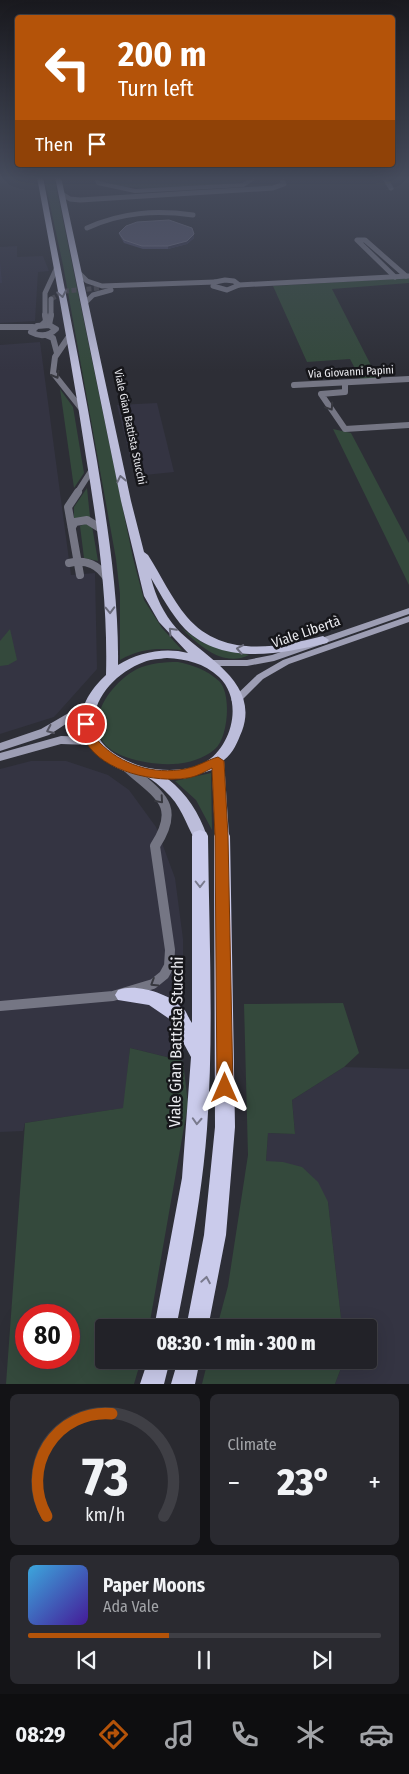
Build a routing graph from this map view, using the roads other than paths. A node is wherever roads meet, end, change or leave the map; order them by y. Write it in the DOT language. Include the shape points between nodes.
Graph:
graph roads {
  1 [pos="52,242"];
  2 [pos="73,242"];
  3 [pos="359,242"];
  4 [pos="367,242"];
  5 [pos="57,267"];
  6 [pos="80,274"];
  7 [pos="408,276"];
  8 [pos="395,277"];
  9 [pos="214,284"];
  10 [pos="239,285"];
  11 [pos="98,288"];
  12 [pos="51,299"];
  13 [pos="86,303"];
  14 [pos="42,325"];
  15 [pos="49,325"];
  16 [pos="0,327"];
  17 [pos="14,327"];
  18 [pos="32,330"];
  19 [pos="46,335"];
  20 [pos="70,335"];
  21 [pos="57,353"];
  22 [pos="409,379"];
  23 [pos="345,384"];
  24 [pos="294,385"];
  25 [pos="84,412"];
  26 [pos="409,425"];
  27 [pos="93,468"];
  28 [pos="72,527"];
  29 [pos="103,530"];
  30 [pos="74,542"];
  31 [pos="136,542"];
  32 [pos="67,550"];
  33 [pos="78,561"];
  34 [pos="69,563"];
  35 [pos="80,574"];
  36 [pos="109,583"];
  37 [pos="409,611"];
  38 [pos="409,619"];
  39 [pos="323,640"];
  40 [pos="208,663"];
  41 [pos="112,676"];
  42 [pos="236,700"];
  43 [pos="91,703"];
  44 [pos="91,741"];
  45 [pos="0,747"];
  46 [pos="0,757"];
  47 [pos="218,761"];
  48 [pos="125,766"];
  49 [pos="153,774"];
  50 [pos="200,836"];
  51 [pos="222,836"];
  52 [pos="124,995"];
  53 [pos="0,1006"];
  54 [pos="201,1055"];
  55 [pos="167,1319"];
  56 [pos="198,1319"];
  57 [pos="156,1369"];
  58 [pos="187,1369"];
  59 [pos="152,1384"];
  60 [pos="183,1384"];
  1 -- 5 [label="main road"];
  2 -- 6 [label="main road, Viale Gian Battista Stucchi"];
  3 -- 8 [label="street"];
  4 -- 7 [label="street"];
  5 -- 14 [label="street" via="44,289 42,300 46,321"];
  5 -- 20 [label="main road, one-way"];
  6 -- 9 [label="street" via="87,281 102,286"];
  6 -- 13 [label="main road, Viale Gian Battista Stucchi"];
  7 -- 8 [label="street"];
  8 -- 10 [label="street"];
  9 -- 10 [label="street" via="229,280"];
  9 -- 10 [label="street" via="230,290"];
  9 -- 11 [label="street"];
  9 -- 13 [label="street" via="108,290 93,295"];
  12 -- 15 [label="street"];
  31 -- 13 [label="main road, Viale Gian Battista Stucchi, one-way"];
  14 -- 15 [label="street"];
  14 -- 18 [label="street"];
  15 -- 19 [label="street" via="56,330"];
  16 -- 17 [label="street"];
  17 -- 18 [label="street"];
  18 -- 19 [label="street"];
  19 -- 21 [label="street" via="53,338"];
  20 -- 21 [label="street"];
  20 -- 25 [label="main road"];
  21 -- 25 [label="street, one-way" via="53,373"];
  22 -- 23 [label="street, Via Giovanni Papini"];
  23 -- 24 [label="street, Via Giovanni Papini"];
  23 -- 26 [label="street, one-way" via="345,392 321,394 345,429"];
  25 -- 27 [label="main road"];
  27 -- 28 [label="street" via="68,507"];
  27 -- 29 [label="main road"];
  28 -- 29 [label="street" via="82,519 93,521"];
  28 -- 30 [label="street"];
  29 -- 36 [label="main road"];
  30 -- 32 [label="street"];
  30 -- 33 [label="street"];
  39 -- 31 [label="main road, one-way" via="283,650 258,651 229,647 203,636 190,627 173,604"];
  40 -- 31 [label="main road, Viale Gian Battista Stucchi, one-way" via="175,634 156,610"];
  33 -- 34 [label="street"];
  33 -- 35 [label="street"];
  33 -- 36 [label="street" via="95,564"];
  36 -- 41 [label="main road, one-way"];
  37 -- 39 [label="main road, Viale Libertà"];
  38 -- 42 [label="main road, Viale Libertà" via="286,662 260,677"];
  39 -- 40 [label="main road, Viale Libertà" via="260,661"];
  40 -- 41 [label="main road, Viale Gian Battista Stucchi" via="187,655 163,654 138,660"];
  40 -- 42 [label="main road, Viale Gian Battista Stucchi" via="229,681"];
  41 -- 43 [label="main road, Viale Gian Battista Stucchi"];
  42 -- 47 [label="main road, Viale Gian Battista Stucchi" via="239,718 234,744"];
  43 -- 44 [label="main road, Viale Gian Battista Stucchi" via="86,724"];
  43 -- 45 [label="main road, one-way" via="45,732"];
  44 -- 46 [label="main road" via="61,740"];
  44 -- 48 [label="main road, Viale Gian Battista Stucchi"];
  47 -- 49 [label="main road, Viale Gian Battista Stucchi" via="188,774"];
  47 -- 51 [label="main road"];
  48 -- 49 [label="main road, Viale Gian Battista Stucchi"];
  48 -- 52 [label="street, one-way" via="164,802 169,814 166,828 155,846 170,966 164,977"];
  49 -- 50 [label="main road, Viale Gian Battista Stucchi" via="181,797 193,815"];
  50 -- 54 [label="highway, Viale Gian Battista Stucchi, one-way"];
  56 -- 51 [label="highway, one-way" via="214,1235 225,1126"];
  52 -- 53 [label="street"];
  52 -- 54 [label="highway" via="152,998 177,1014"];
  54 -- 55 [label="highway, Viale Gian Battista Stucchi, one-way" via="196,1131 180,1252"];
  57 -- 59 [label="highway"];
  58 -- 60 [label="highway"];
}
